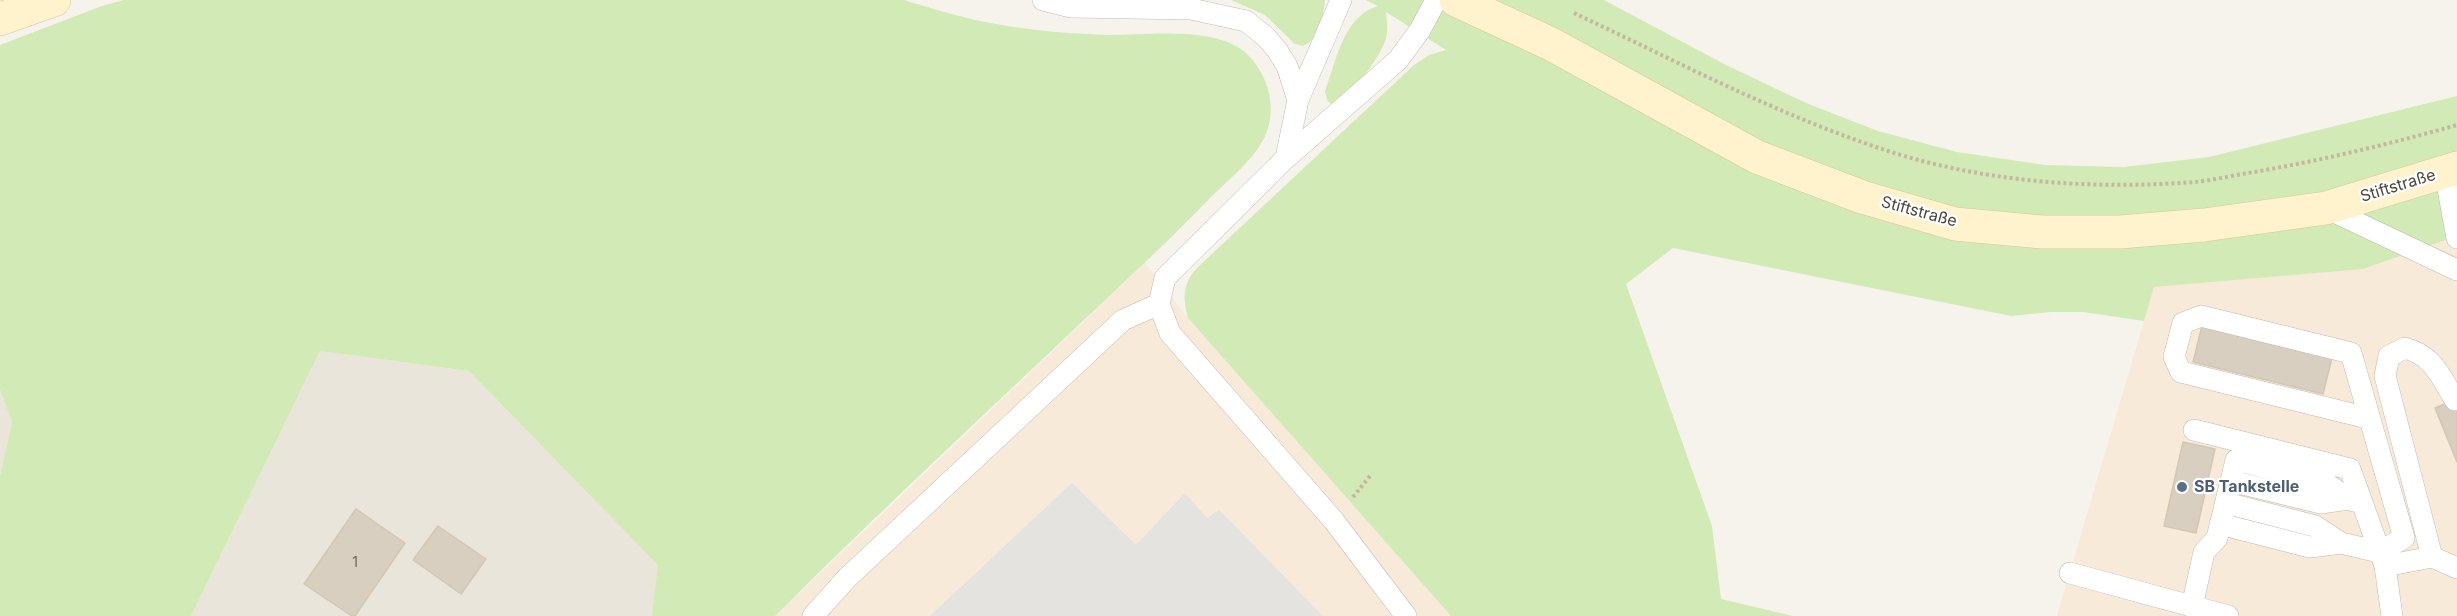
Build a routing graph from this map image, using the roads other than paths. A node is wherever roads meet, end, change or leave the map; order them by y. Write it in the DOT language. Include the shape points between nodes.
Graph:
graph roads {
  1 [pos="54,0"];
  2 [pos="1043,0"];
  3 [pos="1341,0"];
  4 [pos="1436,0"];
  5 [pos="1456,0"];
  6 [pos="0,20"];
  7 [pos="1298,100"];
  8 [pos="1286,158"];
  9 [pos="2451,170"];
  10 [pos="2326,208"];
  11 [pos="2457,238"];
  12 [pos="2457,270"];
  13 [pos="1159,304"];
  14 [pos="2455,400"];
  15 [pos="2368,418"];
  16 [pos="2194,430"];
  17 [pos="2356,501"];
  18 [pos="2226,503"];
  19 [pos="2220,524"];
  20 [pos="2341,543"];
  21 [pos="2432,557"];
  22 [pos="2382,559"];
  23 [pos="2457,568"];
  24 [pos="2070,573"];
  25 [pos="2192,607"];
  26 [pos="813,616"];
  27 [pos="1406,616"];
  28 [pos="2228,616"];
  29 [pos="2392,616"];
  1 -- 6 [label="main road"];
  2 -- 7 [label="lane" via="1071,7 1191,9 1246,21 1277,50 1287,66"];
  3 -- 7 [label="lane"];
  4 -- 8 [label="lane" via="1398,60"];
  5 -- 10 [label="main road, Stiftstraße" via="1551,44 1757,157 1862,197 1955,224 2042,232 2120,232"];
  7 -- 8 [label="lane"];
  8 -- 13 [label="lane" via="1165,278"];
  9 -- 10 [label="main road, Stiftstraße"];
  9 -- 11 [label="lane"];
  10 -- 12 [label="lane"];
  13 -- 26 [label="lane" via="1123,320 847,578"];
  13 -- 27 [label="lane" via="1170,333 1334,521"];
  14 -- 21 [label="lane" via="2431,361 2419,352 2405,348 2389,356 2385,376"];
  15 -- 15 [label="lane" via="2350,353 2200,316 2183,323 2174,357 2181,372"];
  15 -- 22 [label="lane" via="2404,538"];
  16 -- 17 [label="lane" via="2350,470"];
  17 -- 18 [label="lane" via="2326,483 2236,460"];
  17 -- 22 [label="lane"];
  18 -- 19 [label="lane"];
  18 -- 20 [label="lane" via="2315,526"];
  19 -- 20 [label="lane" via="2310,547"];
  19 -- 25 [label="lane" via="2217,538 2204,552"];
  20 -- 22 [label="lane"];
  21 -- 22 [label="lane"];
  21 -- 23 [label="lane"];
  22 -- 29 [label="lane"];
  24 -- 25 [label="lane"];
  25 -- 28 [label="lane"];
}
